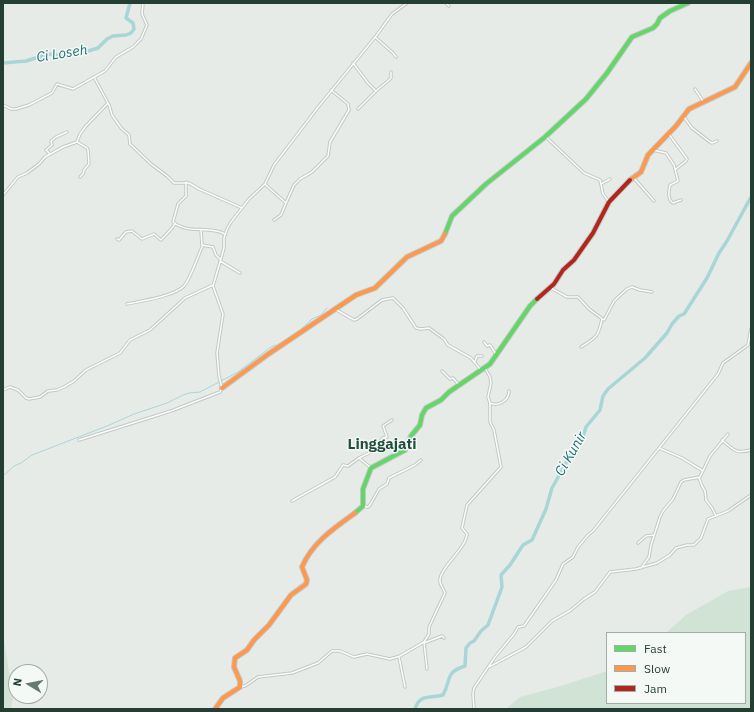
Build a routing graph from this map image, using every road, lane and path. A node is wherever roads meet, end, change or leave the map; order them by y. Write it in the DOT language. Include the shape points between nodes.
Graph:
graph roads {
  1 [pos="143,3"];
  2 [pos="406,3"];
  3 [pos="446,3"];
  4 [pos="688,3"];
  5 [pos="449,6"];
  6 [pos="375,37"];
  7 [pos="396,57"];
  8 [pos="353,63"];
  9 [pos="751,63"];
  10 [pos="391,72"];
  11 [pos="94,77"];
  12 [pos="695,89"];
  13 [pos="331,90"];
  14 [pos="376,91"];
  15 [pos="703,101"];
  16 [pos="108,103"];
  17 [pos="3,105"];
  18 [pos="358,109"];
  19 [pos="684,116"];
  20 [pos="67,132"];
  21 [pos="668,134"];
  22 [pos="545,137"];
  23 [pos="717,141"];
  24 [pos="77,142"];
  25 [pos="653,150"];
  26 [pos="50,154"];
  27 [pos="676,170"];
  28 [pos="80,177"];
  29 [pos="633,177"];
  30 [pos="610,179"];
  31 [pos="186,182"];
  32 [pos="265,184"];
  33 [pos="602,184"];
  34 [pos="3,195"];
  35 [pos="681,200"];
  36 [pos="654,201"];
  37 [pos="609,202"];
  38 [pos="286,203"];
  39 [pos="242,208"];
  40 [pos="274,220"];
  41 [pos="175,223"];
  42 [pos="201,230"];
  43 [pos="225,234"];
  44 [pos="117,239"];
  45 [pos="203,245"];
  46 [pos="221,260"];
  47 [pos="240,273"];
  48 [pos="213,284"];
  49 [pos="550,287"];
  50 [pos="652,292"];
  51 [pos="127,304"];
  52 [pos="334,309"];
  53 [pos="602,319"];
  54 [pos="751,329"];
  55 [pos="484,342"];
  56 [pos="581,347"];
  57 [pos="496,354"];
  58 [pos="482,356"];
  59 [pos="475,361"];
  60 [pos="483,369"];
  61 [pos="442,371"];
  62 [pos="460,385"];
  63 [pos="221,386"];
  64 [pos="3,390"];
  65 [pos="509,391"];
  66 [pos="490,403"];
  67 [pos="392,420"];
  68 [pos="728,434"];
  69 [pos="79,440"];
  70 [pos="722,440"];
  71 [pos="659,448"];
  72 [pos="751,450"];
  73 [pos="359,458"];
  74 [pos="421,460"];
  75 [pos="371,468"];
  76 [pos="703,471"];
  77 [pos="699,478"];
  78 [pos="751,495"];
  79 [pos="292,502"];
  80 [pos="363,506"];
  81 [pos="716,516"];
  82 [pos="654,535"];
  83 [pos="638,543"];
  84 [pos="646,561"];
  85 [pos="647,566"];
  86 [pos="641,568"];
  87 [pos="444,638"];
  88 [pos="424,643"];
  89 [pos="399,657"];
  90 [pos="489,668"];
  91 [pos="427,669"];
  92 [pos="240,687"];
  93 [pos="405,687"];
  94 [pos="215,709"];
  95 [pos="474,709"];
  1 -- 11 [label="street" via="142,14 147,25 140,39 133,47 116,57 106,70"];
  2 -- 6 [label="street" via="392,14"];
  3 -- 5 [label="street"];
  4 -- 22 [label="street" via="670,11 654,27 632,37 586,99"];
  6 -- 7 [label="street"];
  6 -- 8 [label="street"];
  8 -- 13 [label="street"];
  8 -- 14 [label="street"];
  9 -- 15 [label="street" via="734,87"];
  10 -- 14 [label="street" via="390,80"];
  11 -- 16 [label="street"];
  11 -- 17 [label="street" via="73,89 57,84 52,93 16,109"];
  12 -- 15 [label="street"];
  13 -- 32 [label="street" via="274,165"];
  13 -- 38 [label="street" via="348,104 349,110 330,142 328,156 294,185"];
  14 -- 18 [label="street"];
  15 -- 19 [label="street" via="689,109"];
  16 -- 24 [label="street" via="85,127"];
  16 -- 31 [label="street" via="114,119 128,135 133,147 174,183"];
  19 -- 21 [label="street"];
  19 -- 23 [label="street" via="692,128 710,142"];
  20 -- 26 [label="street" via="51,142 52,145 46,150"];
  21 -- 25 [label="street"];
  21 -- 27 [label="street" via="687,159"];
  22 -- 33 [label="street" via="584,173 600,180"];
  22 -- 52 [label="street" via="486,184 452,216 440,241 408,258 376,288 358,294"];
  24 -- 26 [label="street"];
  24 -- 28 [label="street" via="88,150 89,164"];
  25 -- 27 [label="street" via="666,153"];
  25 -- 29 [label="street" via="645,160 641,172"];
  26 -- 34 [label="street" via="27,174 18,176"];
  27 -- 35 [label="street" via="678,180 670,185 669,197 672,203"];
  29 -- 36 [label="street"];
  29 -- 37 [label="street"];
  30 -- 33 [label="street"];
  31 -- 39 [label="street"];
  31 -- 41 [label="street" via="186,196 178,204"];
  32 -- 38 [label="street"];
  32 -- 39 [label="street"];
  33 -- 37 [label="street" via="603,194"];
  37 -- 49 [label="street" via="574,260"];
  38 -- 40 [label="street" via="281,215"];
  39 -- 43 [label="street"];
  41 -- 42 [label="street" via="181,227"];
  41 -- 44 [label="street" via="161,240 154,234 142,238 132,231"];
  42 -- 43 [label="street" via="216,230"];
  42 -- 45 [label="street"];
  43 -- 46 [label="street"];
  45 -- 46 [label="street" via="213,246"];
  45 -- 51 [label="street" via="182,288 164,296"];
  46 -- 47 [label="street"];
  46 -- 48 [label="street"];
  48 -- 63 [label="street" via="223,314 217,353"];
  48 -- 64 [label="street" via="185,298 150,330 130,340 120,353 86,370 64,387 29,399 10,387"];
  49 -- 53 [label="street" via="567,297 578,297"];
  49 -- 57 [label="street" via="530,306"];
  50 -- 53 [label="street" via="632,287 627,289 614,301 605,319"];
  52 -- 59 [label="street" via="354,320 382,300 393,298 416,328 429,328 448,345"];
  52 -- 63 [label="street"];
  53 -- 56 [label="street" via="595,338"];
  54 -- 71 [label="street" via="748,345 723,363 718,374"];
  55 -- 57 [label="street" via="487,346 490,345"];
  57 -- 60 [label="street"];
  58 -- 59 [label="street" via="477,356"];
  59 -- 60 [label="street"];
  60 -- 62 [label="street"];
  60 -- 66 [label="street" via="491,380 488,397"];
  61 -- 62 [label="street"];
  62 -- 75 [label="street" via="426,408 420,425 403,452"];
  63 -- 69 [label="street" via="219,393"];
  65 -- 66 [label="street" via="508,398 501,403"];
  66 -- 88 [label="street" via="490,422 501,467 467,505 462,528 468,535 442,574 440,583 446,594"];
  67 -- 73 [label="street" via="383,426 387,437 383,438 371,452"];
  68 -- 70 [label="street"];
  70 -- 72 [label="street" via="737,452"];
  70 -- 76 [label="street"];
  71 -- 76 [label="street"];
  71 -- 90 [label="street" via="588,535 574,557 563,564 556,580 524,626 518,627 495,656"];
  73 -- 75 [label="street"];
  73 -- 79 [label="street" via="348,466 343,465 334,477"];
  74 -- 80 [label="street" via="389,478 370,505"];
  75 -- 80 [label="street" via="363,489"];
  76 -- 77 [label="street"];
  77 -- 81 [label="street" via="706,500"];
  77 -- 82 [label="street" via="681,482 674,499 663,511"];
  78 -- 81 [label="street"];
  80 -- 92 [label="street" via="330,531 311,551 302,567 306,584 291,595 270,625 247,650 235,658 234,667"];
  81 -- 85 [label="street" via="708,519 696,544 676,548 662,561"];
  82 -- 83 [label="street" via="646,536"];
  82 -- 84 [label="street" via="650,556"];
  84 -- 85 [label="street"];
  84 -- 86 [label="street"];
  85 -- 86 [label="street"];
  86 -- 90 [label="street" via="610,572 594,592 552,621 526,647"];
  87 -- 88 [label="street" via="439,636"];
  88 -- 89 [label="street"];
  88 -- 91 [label="street"];
  89 -- 92 [label="street" via="389,659 367,654 354,657 340,651 332,651 318,663 292,672 258,677"];
  89 -- 93 [label="street"];
  90 -- 95 [label="street" via="473,690"];
  92 -- 94 [label="street" via="223,698"];
}
